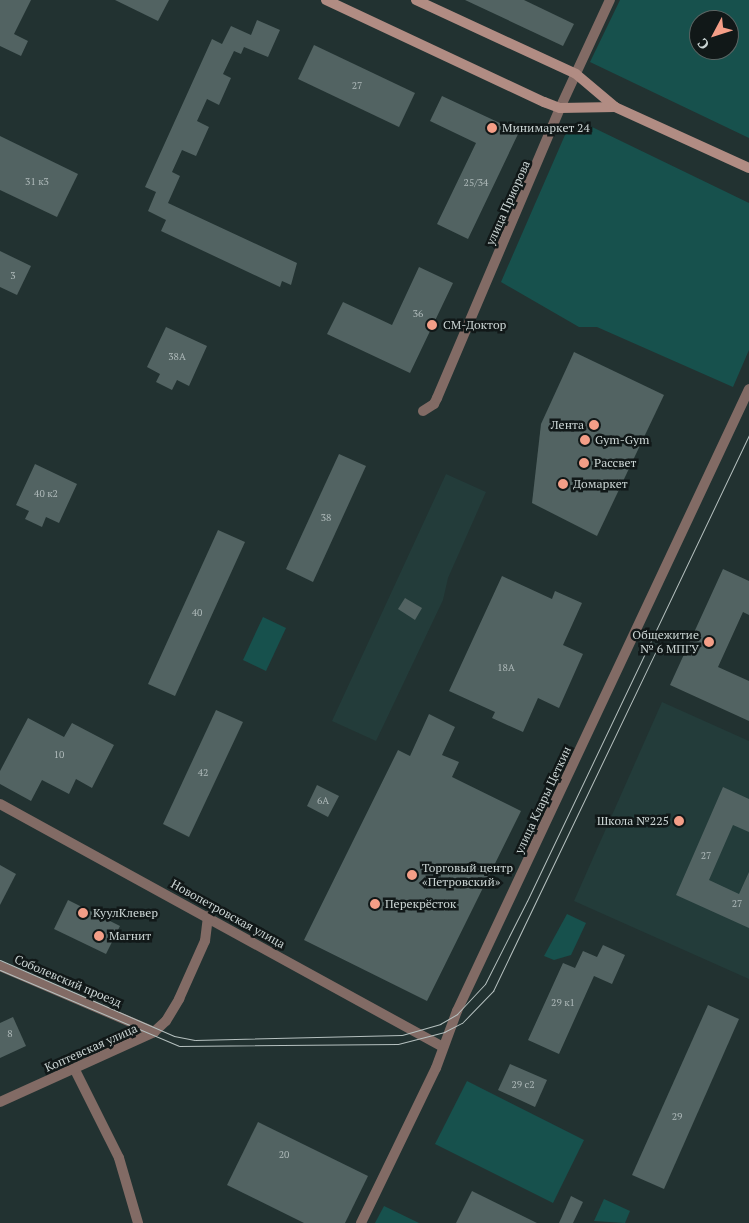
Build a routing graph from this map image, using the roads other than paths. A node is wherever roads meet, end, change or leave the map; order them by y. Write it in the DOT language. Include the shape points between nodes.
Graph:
graph roads {
  1 [pos="326,0"];
  2 [pos="416,0"];
  3 [pos="610,0"];
  4 [pos="576,74"];
  5 [pos="560,108"];
  6 [pos="615,108"];
  7 [pos="749,168"];
  8 [pos="749,389"];
  9 [pos="423,411"];
  10 [pos="0,804"];
  11 [pos="208,916"];
  12 [pos="0,966"];
  13 [pos="154,1032"];
  14 [pos="443,1047"];
  15 [pos="75,1070"];
  16 [pos="0,1102"];
  17 [pos="138,1223"];
  18 [pos="361,1223"];
  1 -- 5 [label="main road"];
  2 -- 4 [label="main road"];
  3 -- 4 [label="street, улица Приорова"];
  4 -- 5 [label="street, улица Приорова"];
  4 -- 6 [label="main road"];
  5 -- 6 [label="main road"];
  5 -- 9 [label="street, улица Приорова" via="434,404"];
  6 -- 7 [label="main road"];
  8 -- 14 [label="street, улица Клары Цеткин"];
  10 -- 11 [label="street, Новопетровская улица"];
  11 -- 13 [label="street, Коптевская улица" via="205,941 179,999 166,1021"];
  11 -- 14 [label="street, Новопетровская улица"];
  12 -- 13 [label="street, Соболевский проезд"];
  13 -- 15 [label="street, Коптевская улица"];
  14 -- 18 [label="street, улица Клары Цеткин"];
  15 -- 16 [label="street, Коптевская улица"];
  15 -- 17 [label="street" via="119,1158"];
}
